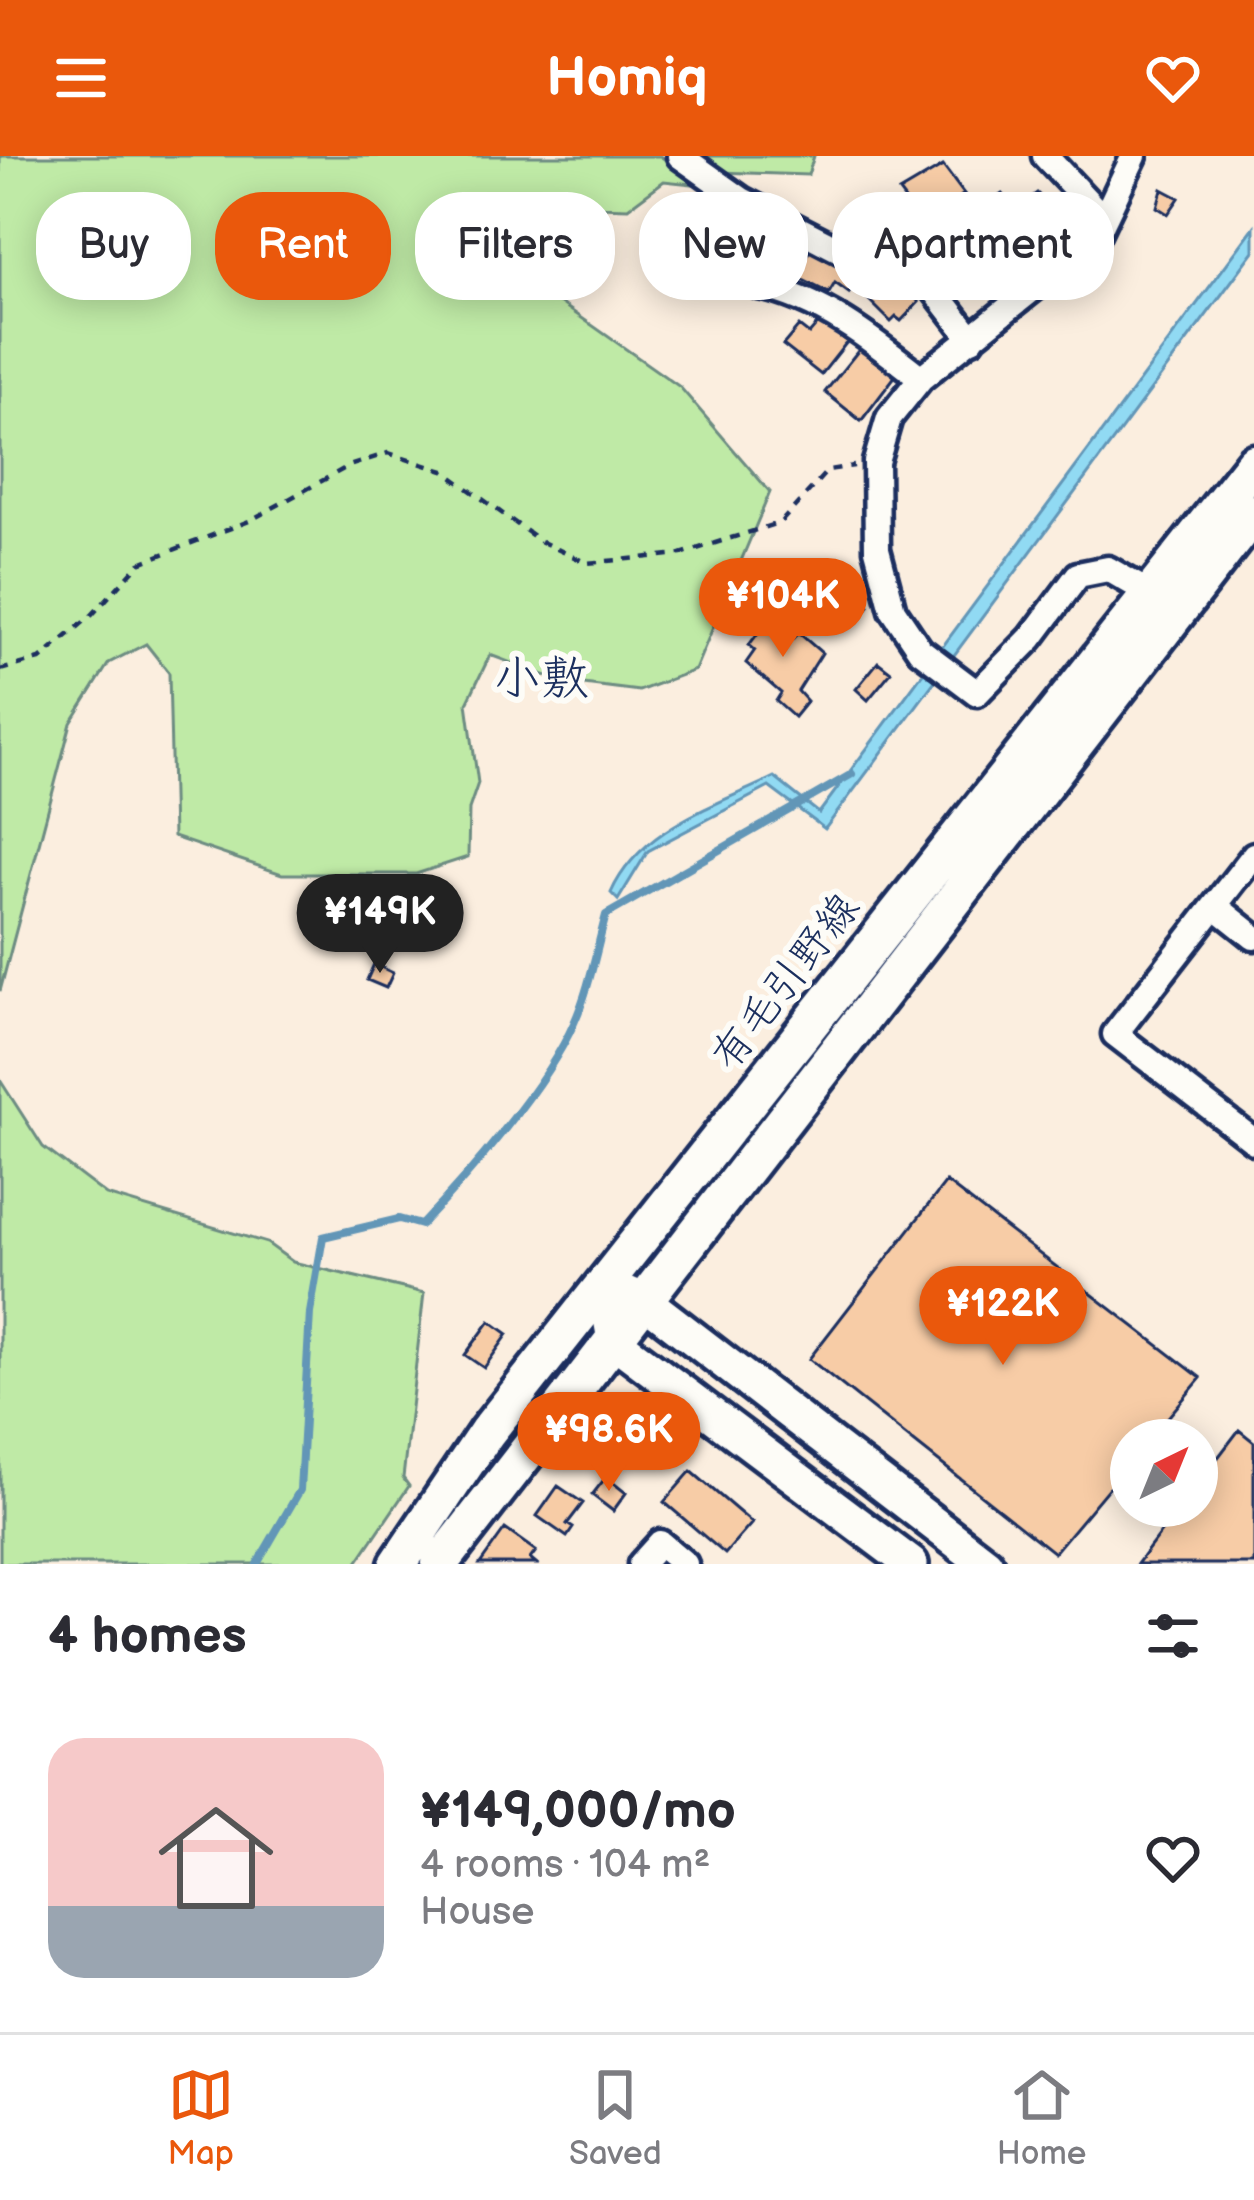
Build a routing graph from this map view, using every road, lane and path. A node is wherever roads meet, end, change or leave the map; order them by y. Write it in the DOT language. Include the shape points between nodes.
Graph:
graph roads {
  1 [pos="680,156"];
  2 [pos="1045,156"];
  3 [pos="1133,156"];
  4 [pos="1079,192"];
  5 [pos="1114,197"];
  6 [pos="800,300"];
  7 [pos="1020,300"];
  8 [pos="972,339"];
  9 [pos="921,378"];
  10 [pos="876,462"];
  11 [pos="1254,463"];
  12 [pos="1247,535"];
  13 [pos="1165,602"];
  14 [pos="0,670"];
  15 [pos="1254,855"];
  16 [pos="1215,906"];
  17 [pos="1254,938"];
  18 [pos="1254,1141"];
  19 [pos="604,1283"];
  20 [pos="646,1302"];
  21 [pos="614,1341"];
  22 [pos="398,1564"];
  23 [pos="440,1564"];
  24 [pos="641,1564"];
  25 [pos="685,1564"];
  26 [pos="911,1564"];
  27 [pos="986,1564"];
  1 -- 8 [label="street" via="742,200 865,262 882,266 906,253"];
  2 -- 4 [label="street"];
  3 -- 5 [label="street"];
  6 -- 9 [label="street" via="866,334"];
  7 -- 8 [label="street"];
  8 -- 9 [label="street"];
  9 -- 10 [label="street" via="889,418"];
  10 -- 13 [label="street" via="878,549 893,610 920,650 977,693 1078,575 1094,567"];
  10 -- 14 [label="path" via="828,470 782,523 681,554 587,563 540,541 444,471 388,453 140,563 40,659"];
  11 -- 13 [label="main road, 有毛引野線"];
  12 -- 13 [label="main road, 有毛引野線"];
  13 -- 19 [label="main road, 有毛引野線"];
  13 -- 20 [label="main road, 有毛引野線"];
  15 -- 16 [label="street"];
  16 -- 17 [label="street"];
  16 -- 18 [label="street" via="1115,1034"];
  19 -- 20 [label="street"];
  19 -- 21 [label="street"];
  19 -- 22 [label="main road, 有毛引野線" via="487,1432"];
  20 -- 21 [label="main road, 有毛引野線"];
  20 -- 27 [label="street"];
  21 -- 23 [label="main road, 有毛引野線"];
  21 -- 26 [label="street"];
  24 -- 25 [label="street" via="661,1543"];
}
